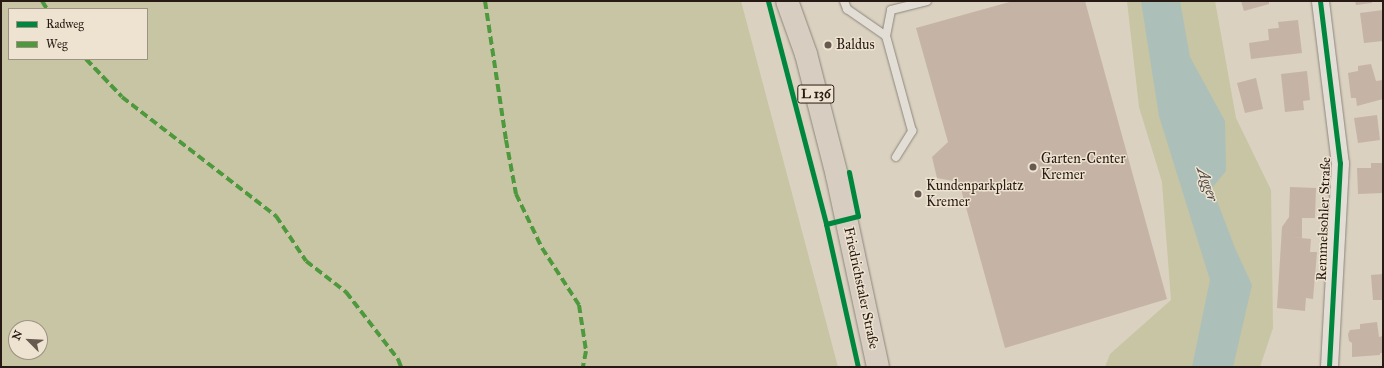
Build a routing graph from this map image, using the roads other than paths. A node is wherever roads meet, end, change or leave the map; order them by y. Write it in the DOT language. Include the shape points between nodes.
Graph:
graph roads {
  1 [pos="787,1"];
  2 [pos="844,1"];
  3 [pos="927,1"];
  4 [pos="1320,1"];
  5 [pos="886,36"];
  6 [pos="896,157"];
  7 [pos="878,367"];
  8 [pos="1329,367"];
  1 -- 7 [label="main road, Friedrichstaler Straße / L 136" via="806,54 833,160"];
  2 -- 5 [label="lane" via="847,9"];
  3 -- 5 [label="lane" via="891,10"];
  4 -- 8 [label="street, Remmelsohler Straße" via="1340,163"];
  5 -- 6 [label="lane" via="912,130"];
}
